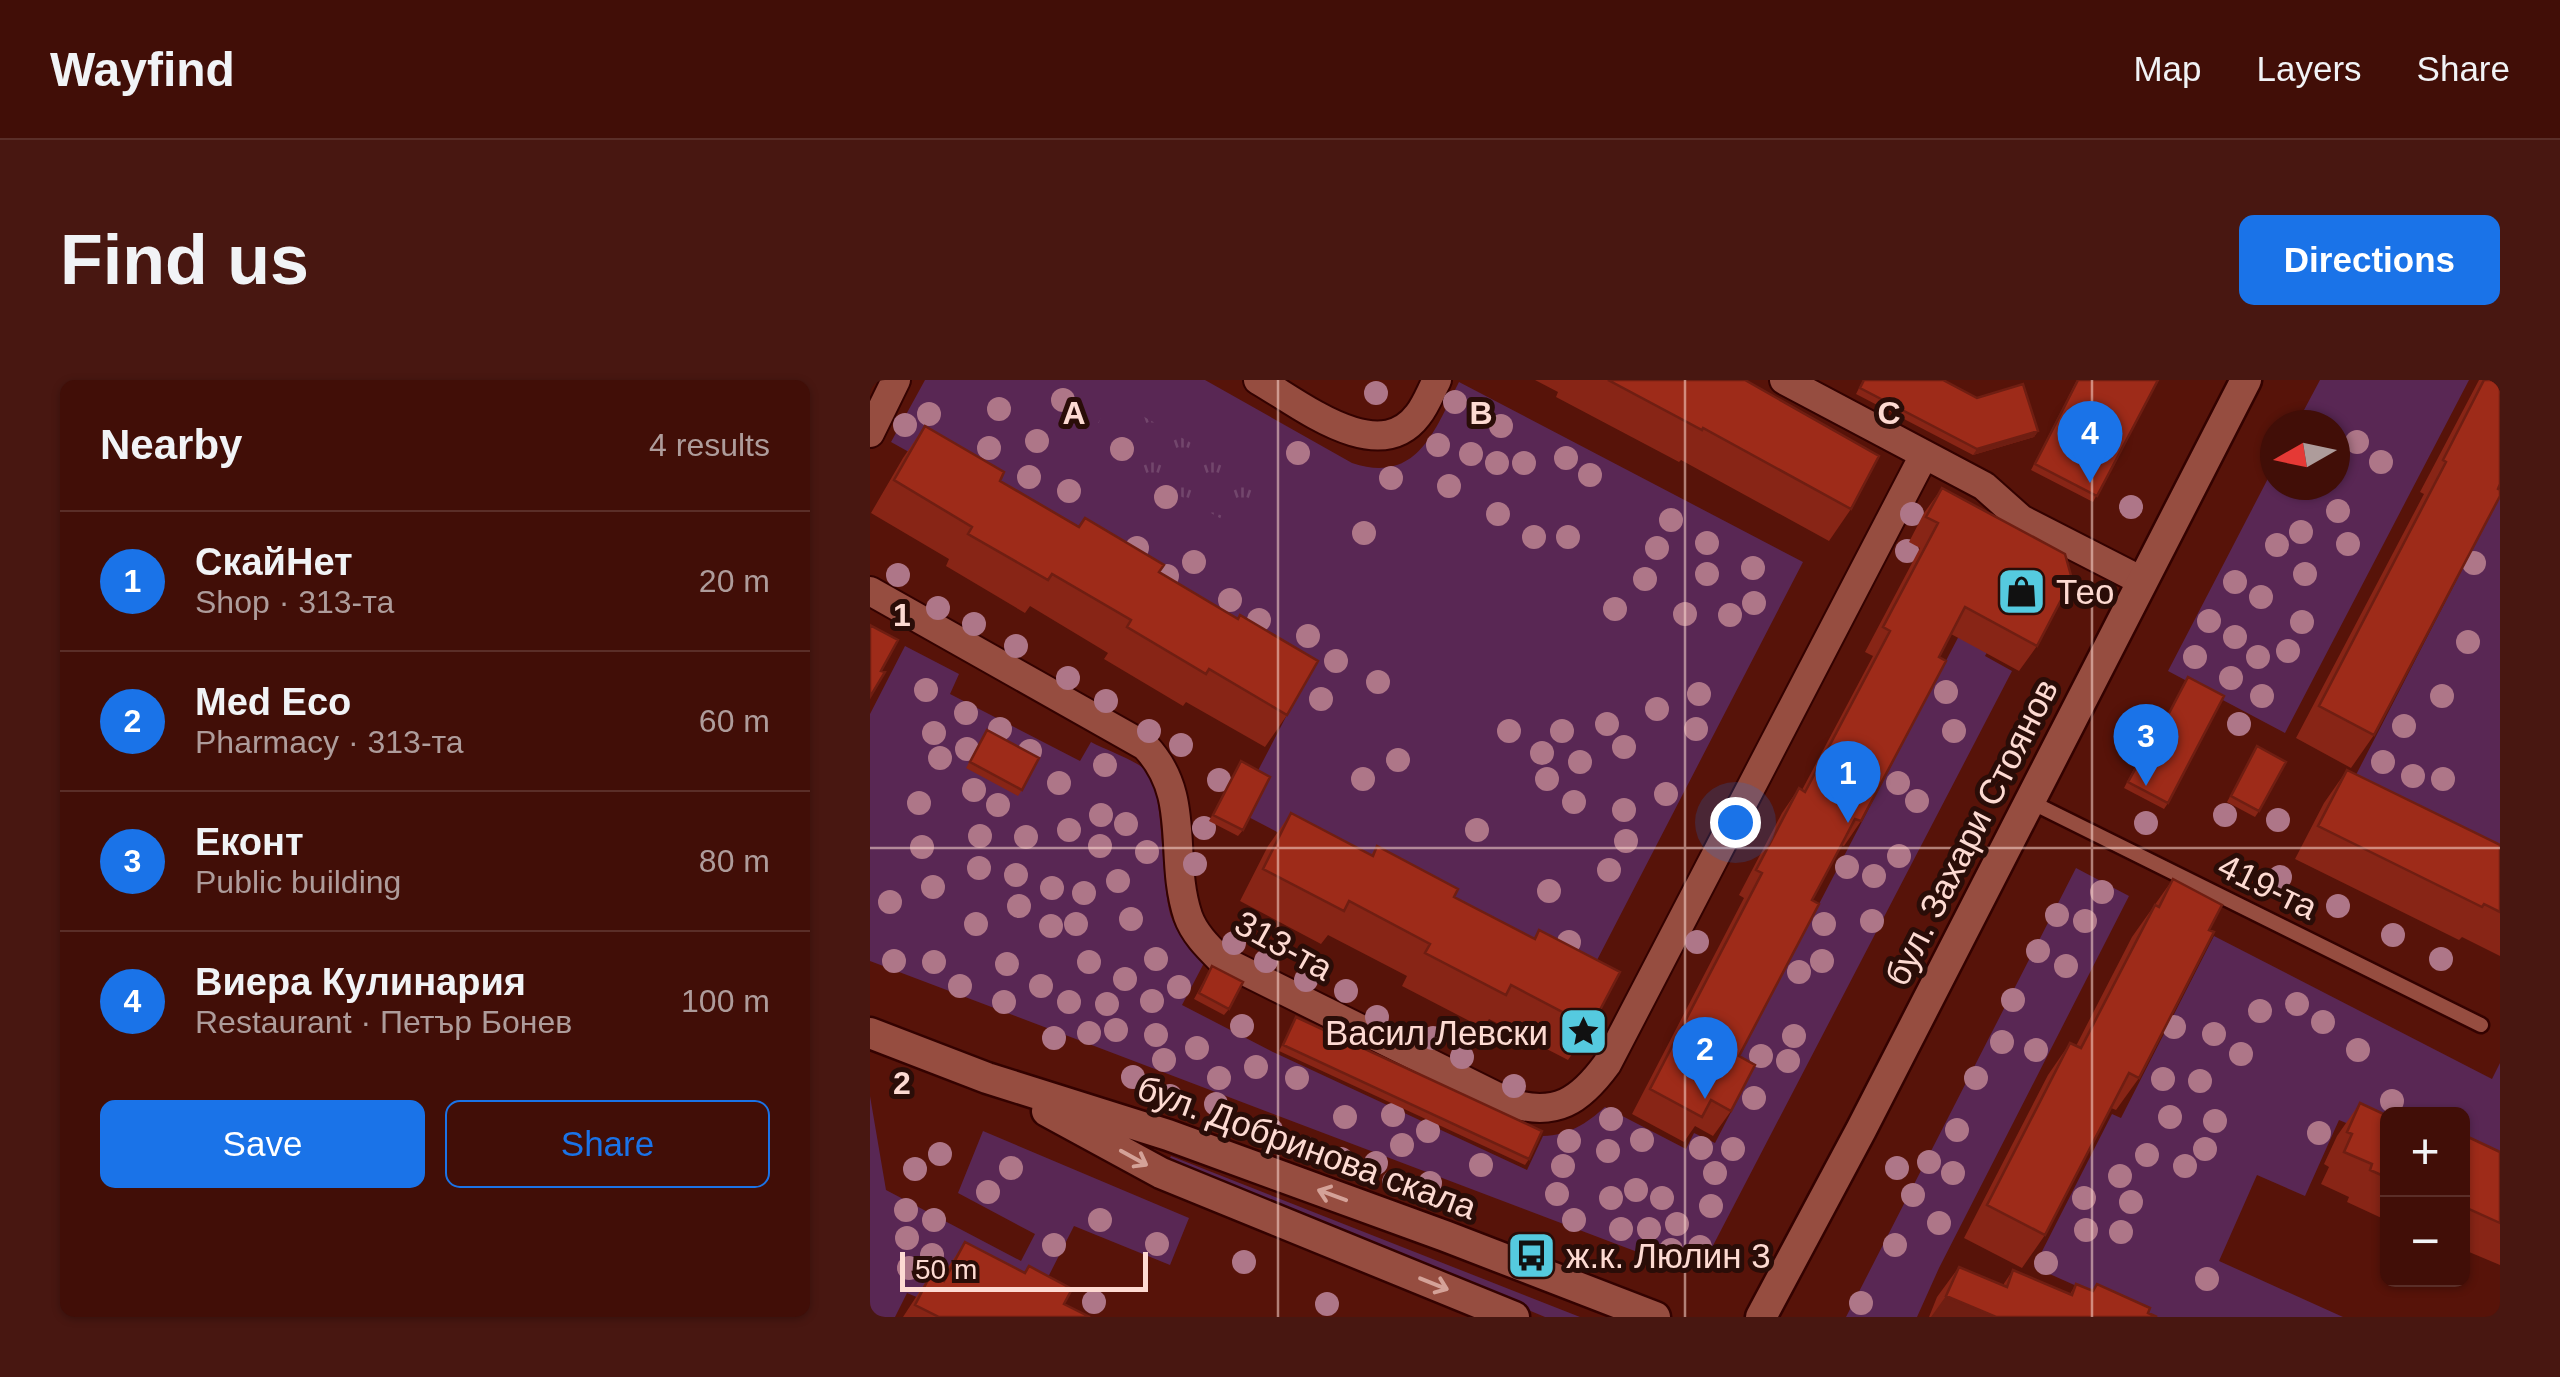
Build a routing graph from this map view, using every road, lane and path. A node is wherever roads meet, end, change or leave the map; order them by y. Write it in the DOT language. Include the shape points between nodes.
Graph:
graph roads {
  1 [pos="896,380"];
  2 [pos="1258,380"];
  3 [pos="1437,380"];
  4 [pos="1784,380"];
  5 [pos="2246,380"];
  6 [pos="1820,388"];
  7 [pos="870,432"];
  8 [pos="1924,454"];
  9 [pos="2142,581"];
  10 [pos="870,591"];
  11 [pos="2028,801"];
  12 [pos="2481,1025"];
  13 [pos="870,1034"];
  14 [pos="988,1078"];
  15 [pos="1514,1317"];
  16 [pos="1655,1317"];
  17 [pos="1761,1317"];
  1 -- 7 [label="street"];
  2 -- 3 [label="street" via="1343,428 1375,437 1407,426"];
  4 -- 6 [label="street"];
  5 -- 9 [label="main road, бул. Захари Стоянов"];
  6 -- 8 [label="street"];
  8 -- 9 [label="street" via="1984,486 2022,519"];
  8 -- 10 [label="street, 313-та" via="1607,1064 1590,1087 1551,1108 1510,1103 1220,959 1189,918 1172,785 1145,746"];
  9 -- 11 [label="main road, бул. Захари Стоянов"];
  11 -- 12 [label="lane, 419-та"];
  11 -- 17 [label="main road, бул. Захари Стоянов"];
  13 -- 14 [label="main road, бул. Добринова скала"];
  14 -- 15 [label="main road, бул. Добринова скала, one-way" via="1161,1173"];
  16 -- 14 [label="main road, бул. Добринова скала, one-way" via="1168,1135"];
}
